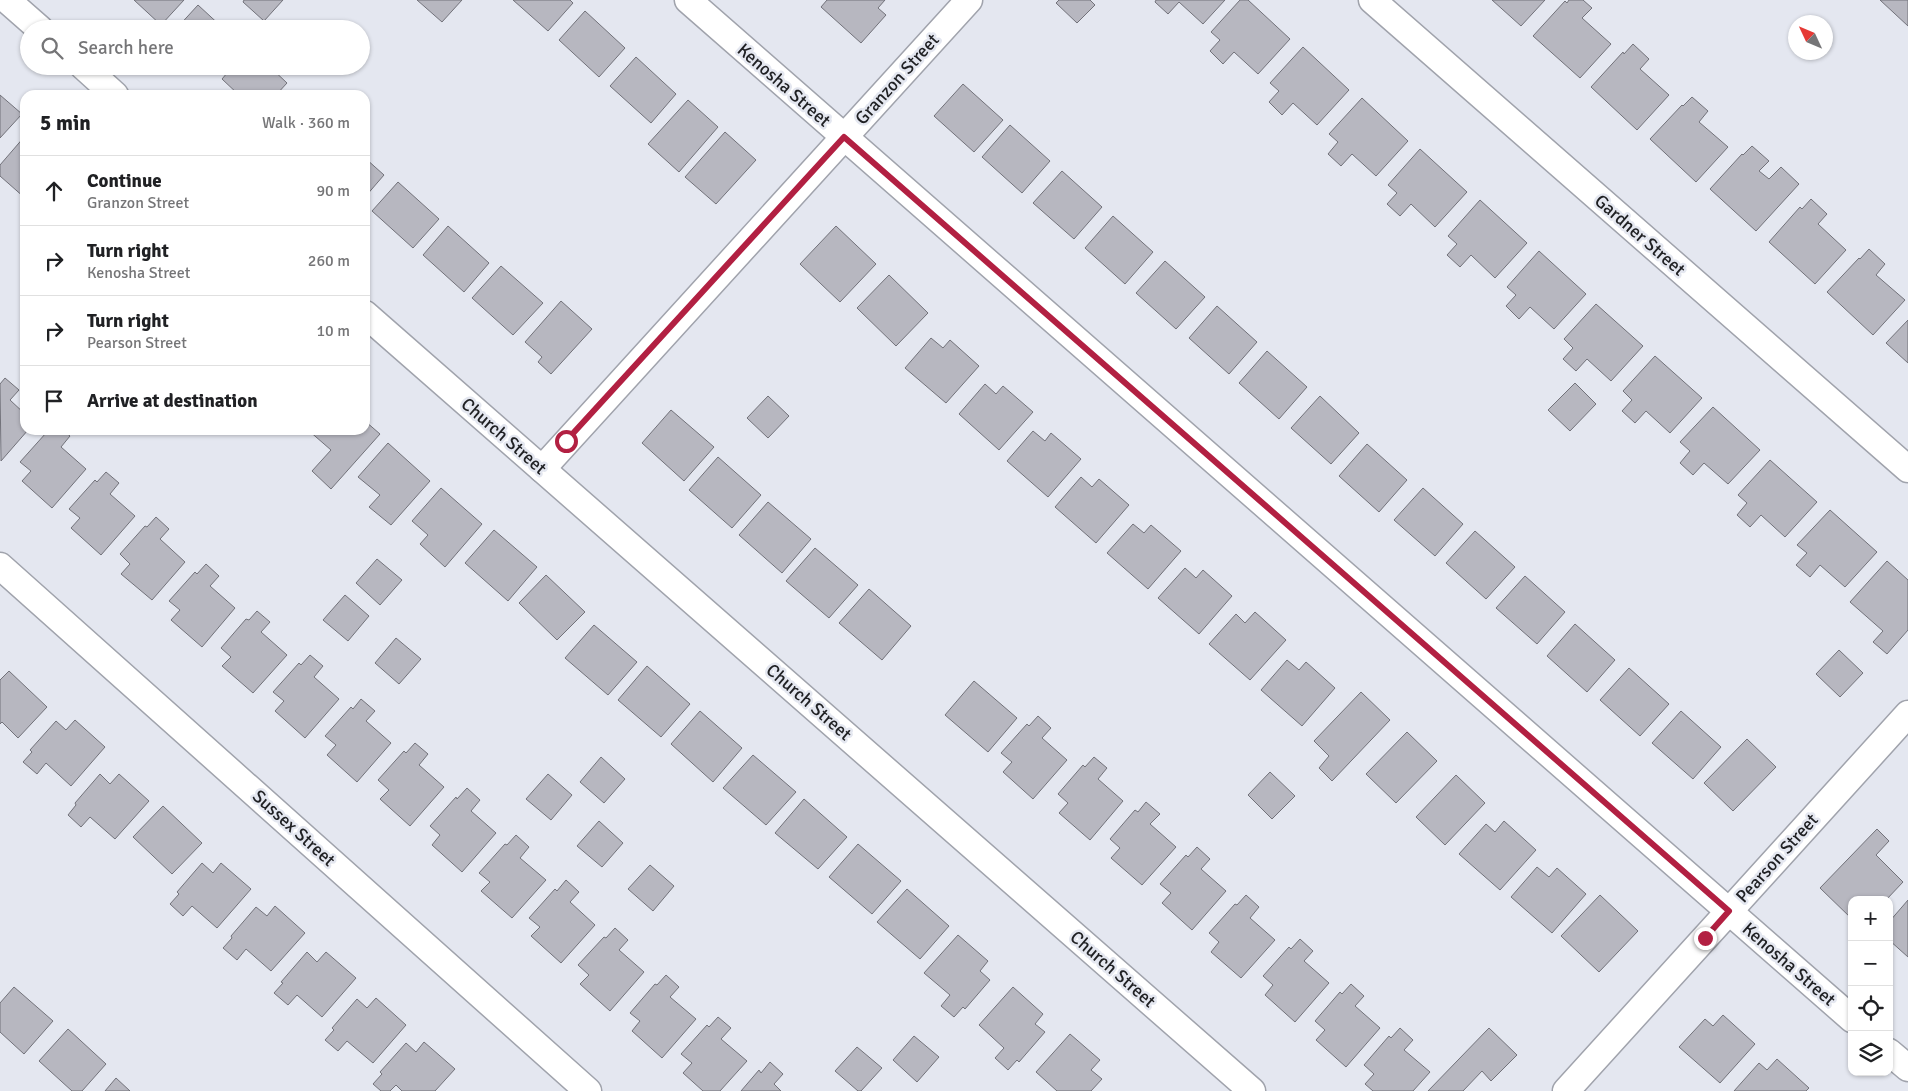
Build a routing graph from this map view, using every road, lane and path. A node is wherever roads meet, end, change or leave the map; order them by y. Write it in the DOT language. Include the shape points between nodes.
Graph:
graph roads {
  1 [pos="7,0"];
  2 [pos="688,0"];
  3 [pos="968,0"];
  4 [pos="1372,0"];
  5 [pos="30,20"];
  6 [pos="93,75"];
  7 [pos="110,90"];
  8 [pos="844,137"];
  9 [pos="370,318"];
  10 [pos="542,469"];
  11 [pos="1908,469"];
  12 [pos="0,566"];
  13 [pos="1908,714"];
  14 [pos="1729,911"];
  15 [pos="1848,1015"];
  16 [pos="1893,1055"];
  17 [pos="1908,1068"];
  18 [pos="588,1091"];
  19 [pos="1252,1091"];
  20 [pos="1566,1091"];
  1 -- 5 [label="street"];
  2 -- 8 [label="street, Kenosha Street"];
  3 -- 8 [label="street, Granzon Street"];
  4 -- 11 [label="street, Gardner Street"];
  6 -- 7 [label="street"];
  8 -- 10 [label="street, Granzon Street"];
  8 -- 14 [label="street, Kenosha Street"];
  9 -- 10 [label="street, Church Street"];
  10 -- 19 [label="street, Church Street"];
  12 -- 18 [label="street, Sussex Street"];
  13 -- 14 [label="street, Pearson Street"];
  14 -- 15 [label="street, Kenosha Street"];
  14 -- 20 [label="street, Pearson Street"];
  16 -- 17 [label="street"];
}
